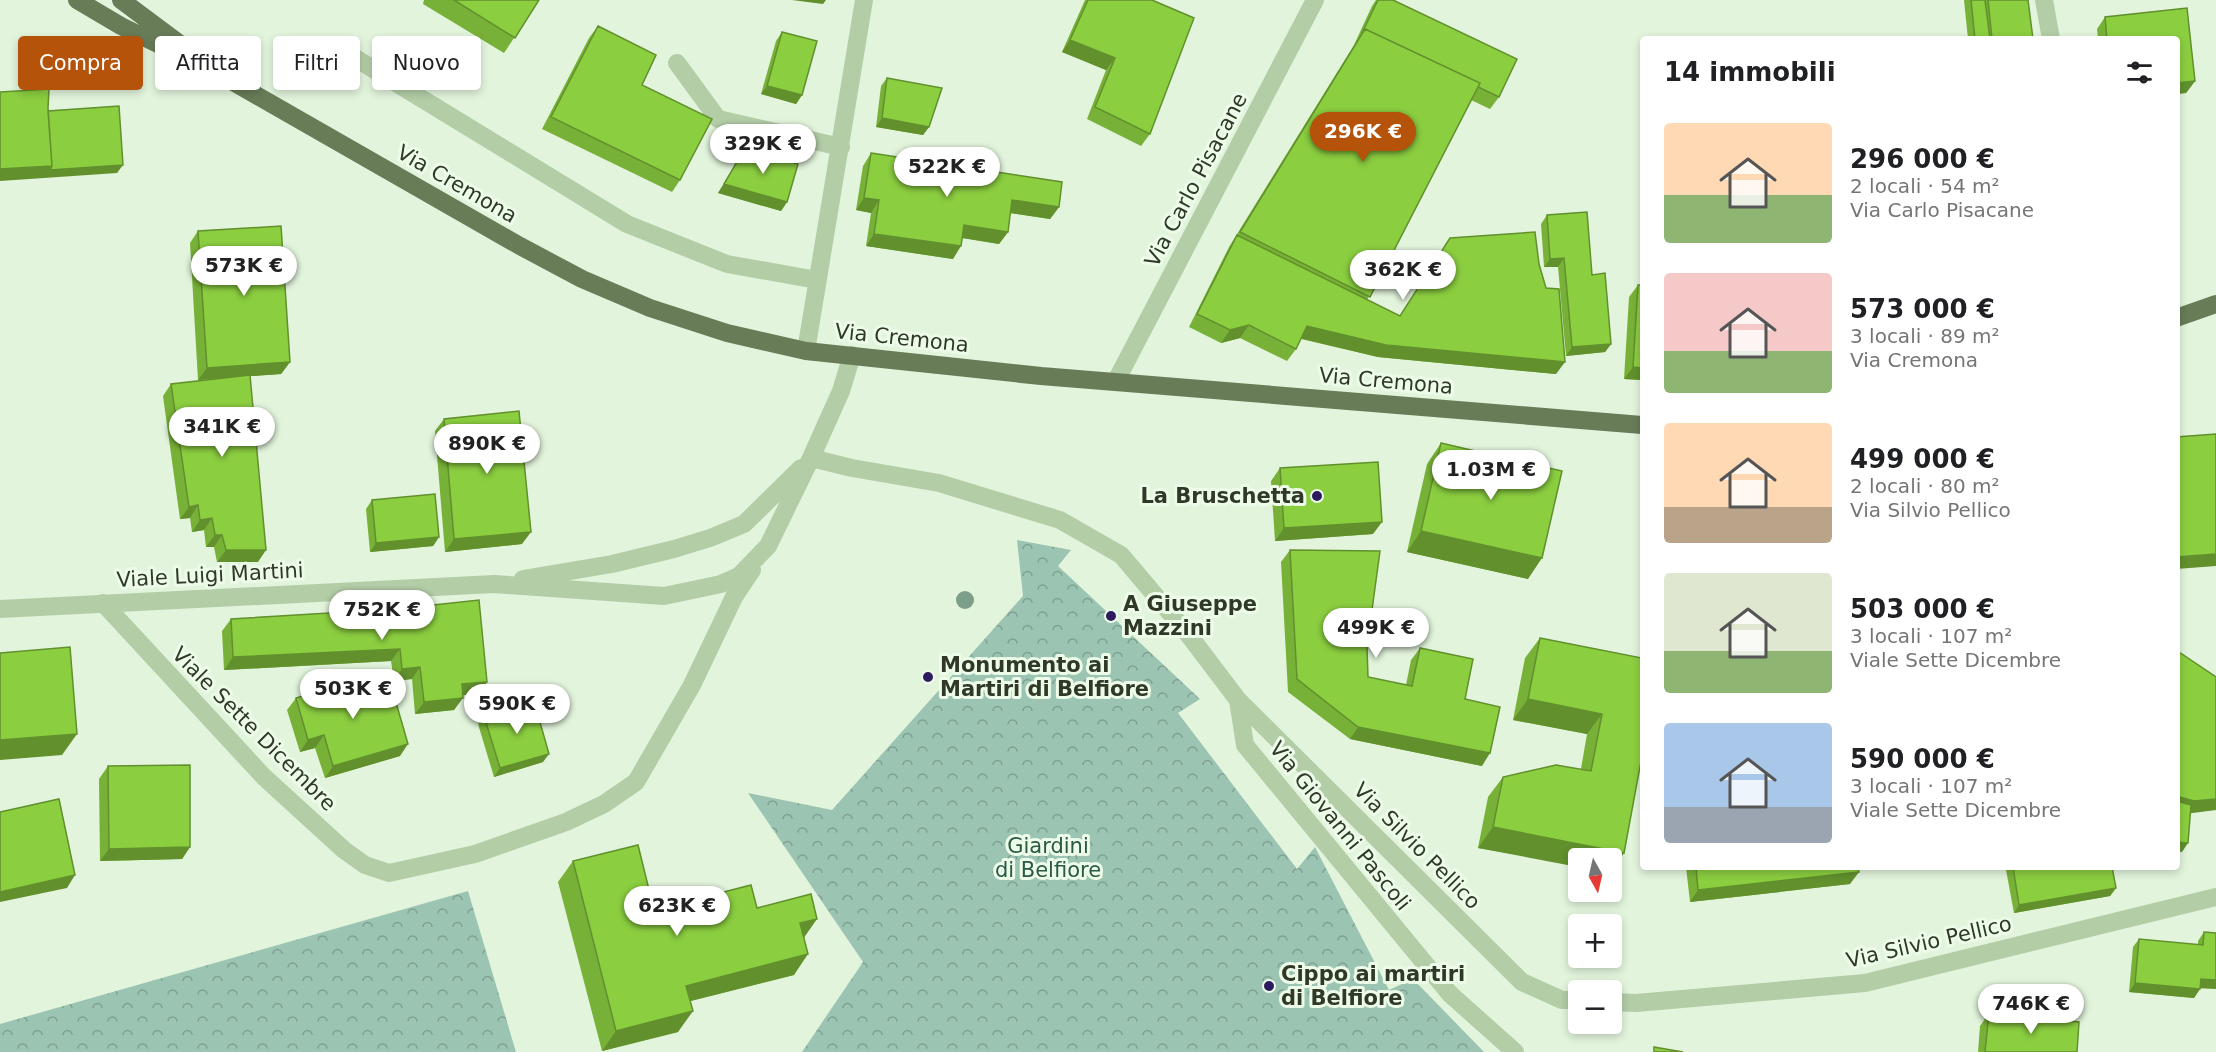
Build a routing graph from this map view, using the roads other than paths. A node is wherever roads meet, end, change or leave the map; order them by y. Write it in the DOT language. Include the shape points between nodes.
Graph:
graph roads {
  1 [pos="77,0"];
  2 [pos="121,0"];
  3 [pos="864,0"];
  4 [pos="1315,0"];
  5 [pos="2044,0"];
  6 [pos="169,36"];
  7 [pos="2050,36"];
  8 [pos="155,42"];
  9 [pos="360,61"];
  10 [pos="676,63"];
  11 [pos="246,90"];
  12 [pos="841,147"];
  13 [pos="817,280"];
  14 [pos="2216,304"];
  15 [pos="2180,317"];
  16 [pos="806,351"];
  17 [pos="852,356"];
  18 [pos="1116,381"];
  19 [pos="1640,425"];
  20 [pos="811,458"];
  21 [pos="768,546"];
  22 [pos="494,584"];
  23 [pos="103,603"];
  24 [pos="0,609"];
  25 [pos="1238,700"];
  26 [pos="2216,897"];
  27 [pos="1568,1000"];
  28 [pos="1622,1002"];
  29 [pos="1515,1052"];
  1 -- 8 [label="main road, Via Cremona"];
  2 -- 6 [label="main road, Via Cremona"];
  3 -- 12 [label="street"];
  4 -- 18 [label="street, Via Carlo Pisacane"];
  5 -- 7 [label="street"];
  9 -- 13 [label="street" via="627,224 727,264"];
  10 -- 12 [label="street" via="718,118"];
  11 -- 16 [label="main road, Via Cremona" via="582,279 689,322"];
  12 -- 13 [label="street"];
  13 -- 16 [label="street"];
  14 -- 15 [label="main road"];
  16 -- 17 [label="main road, Via Cremona"];
  17 -- 18 [label="main road, Via Cremona"];
  17 -- 20 [label="street, Viale Luigi Martini"];
  18 -- 19 [label="main road, Via Cremona"];
  20 -- 21 [label="street, Viale Luigi Martini"];
  20 -- 22 [label="street, Viale Luigi Martini" via="744,524 710,538 612,564"];
  20 -- 25 [label="street, Via Giovanni Pascoli" via="939,483 1060,520 1121,555"];
  21 -- 22 [label="street, Viale Luigi Martini" via="740,576 664,596"];
  21 -- 23 [label="street, Viale Sette Dicembre" via="734,597 692,685 636,782 604,804 566,822 475,854 389,873 365,865 344,850 264,777"];
  22 -- 23 [label="street, Viale Luigi Martini"];
  23 -- 24 [label="street, Viale Luigi Martini"];
  25 -- 27 [label="street, Via Silvio Pellico" via="1522,982"];
  25 -- 29 [label="street, Via Giovanni Pascoli" via="1245,745 1450,994"];
  26 -- 28 [label="street, Via Silvio Pellico" via="1865,982"];
}
